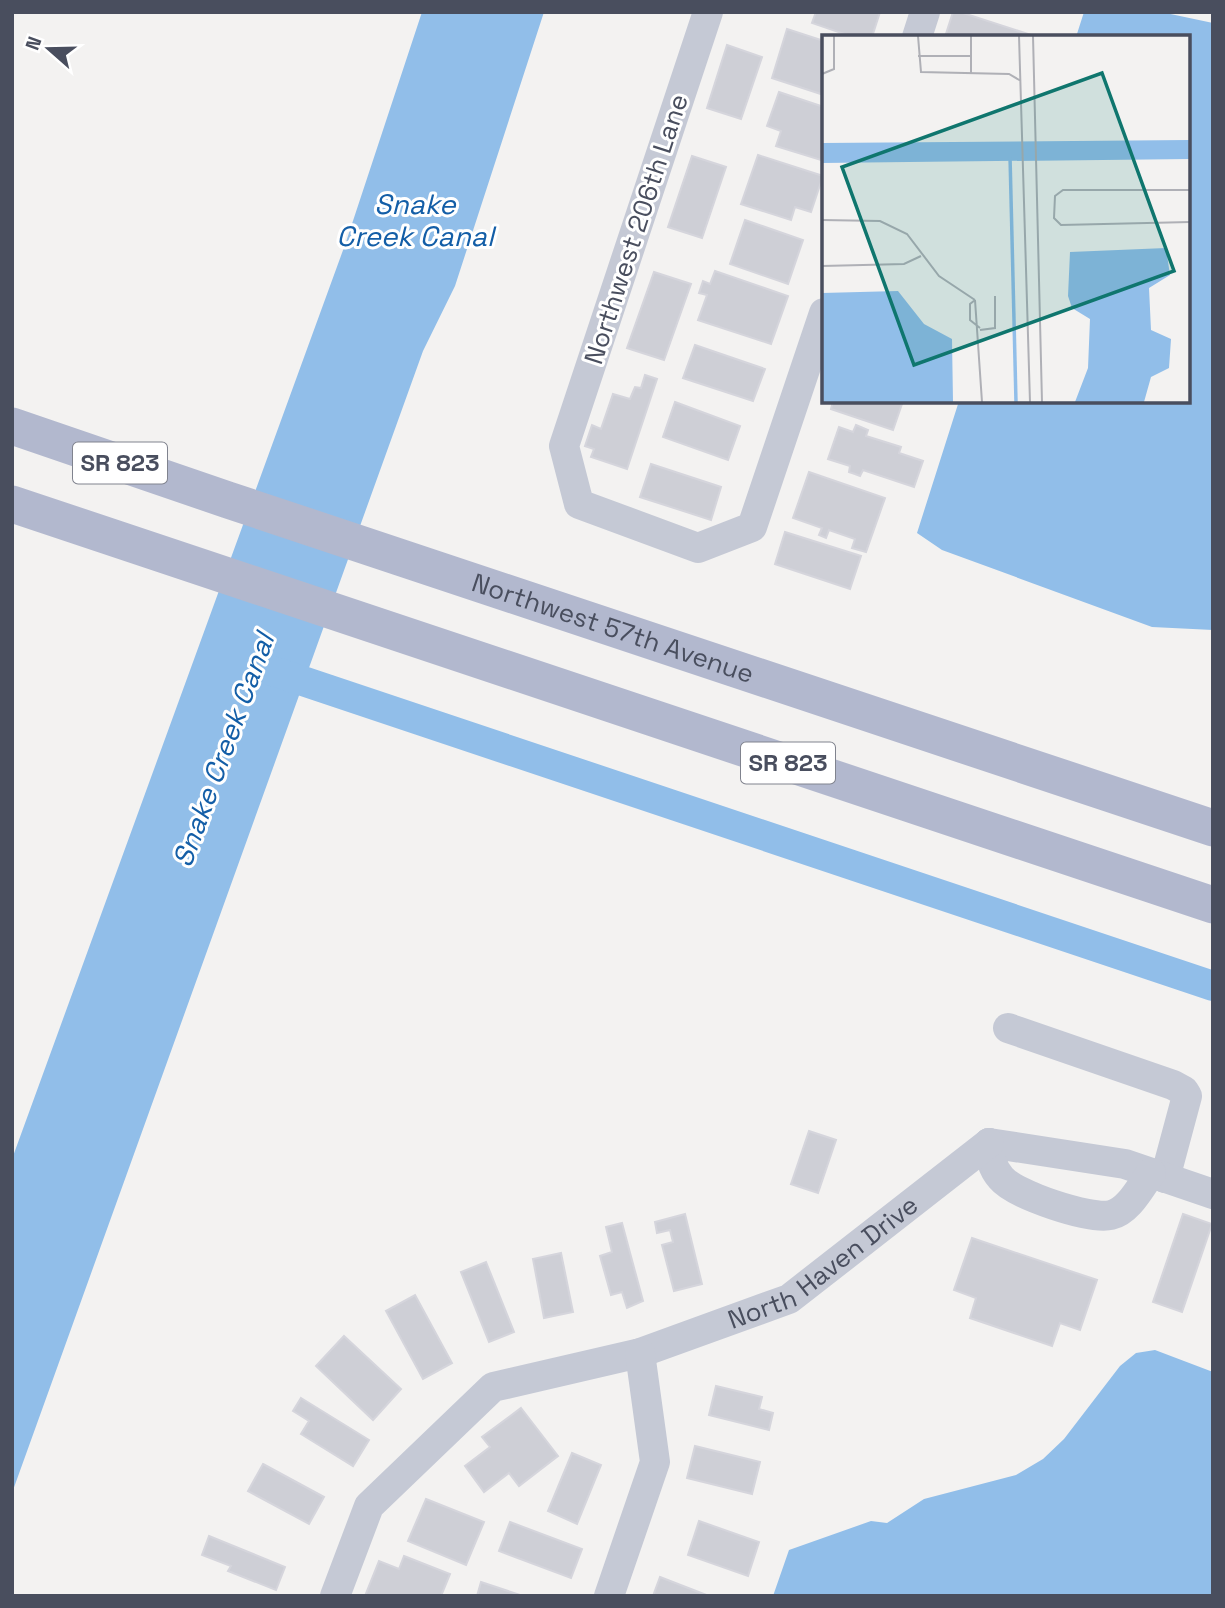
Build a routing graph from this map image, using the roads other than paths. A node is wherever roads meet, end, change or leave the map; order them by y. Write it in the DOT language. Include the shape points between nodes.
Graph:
graph roads {
  1 [pos="708,12"];
  2 [pos="925,12"];
  3 [pos="918,35"];
  4 [pos="822,319"];
  5 [pos="12,426"];
  6 [pos="12,504"];
  7 [pos="1213,828"];
  8 [pos="1213,905"];
  9 [pos="1008,1028"];
  10 [pos="989,1143"];
  11 [pos="1158,1175"];
  12 [pos="1213,1194"];
  13 [pos="640,1353"];
  14 [pos="335,1596"];
  15 [pos="609,1596"];
  1 -- 4 [label="street, Northwest 206th Lane" via="564,446 579,504 698,548 752,527"];
  2 -- 3 [label="street"];
  5 -- 7 [label="main road, Northwest 57th Avenue / SR 823"];
  6 -- 8 [label="main road, SR 823"];
  9 -- 11 [label="street" via="1184,1091"];
  10 -- 11 [label="street" via="1125,1164"];
  10 -- 11 [label="street" via="991,1162 1002,1180 1031,1196 1088,1216 1113,1215"];
  10 -- 13 [label="street, North Haven Drive" via="789,1299"];
  11 -- 12 [label="street"];
  13 -- 14 [label="street, North Haven Drive" via="493,1387 369,1506"];
  13 -- 15 [label="street" via="655,1462"];
}
